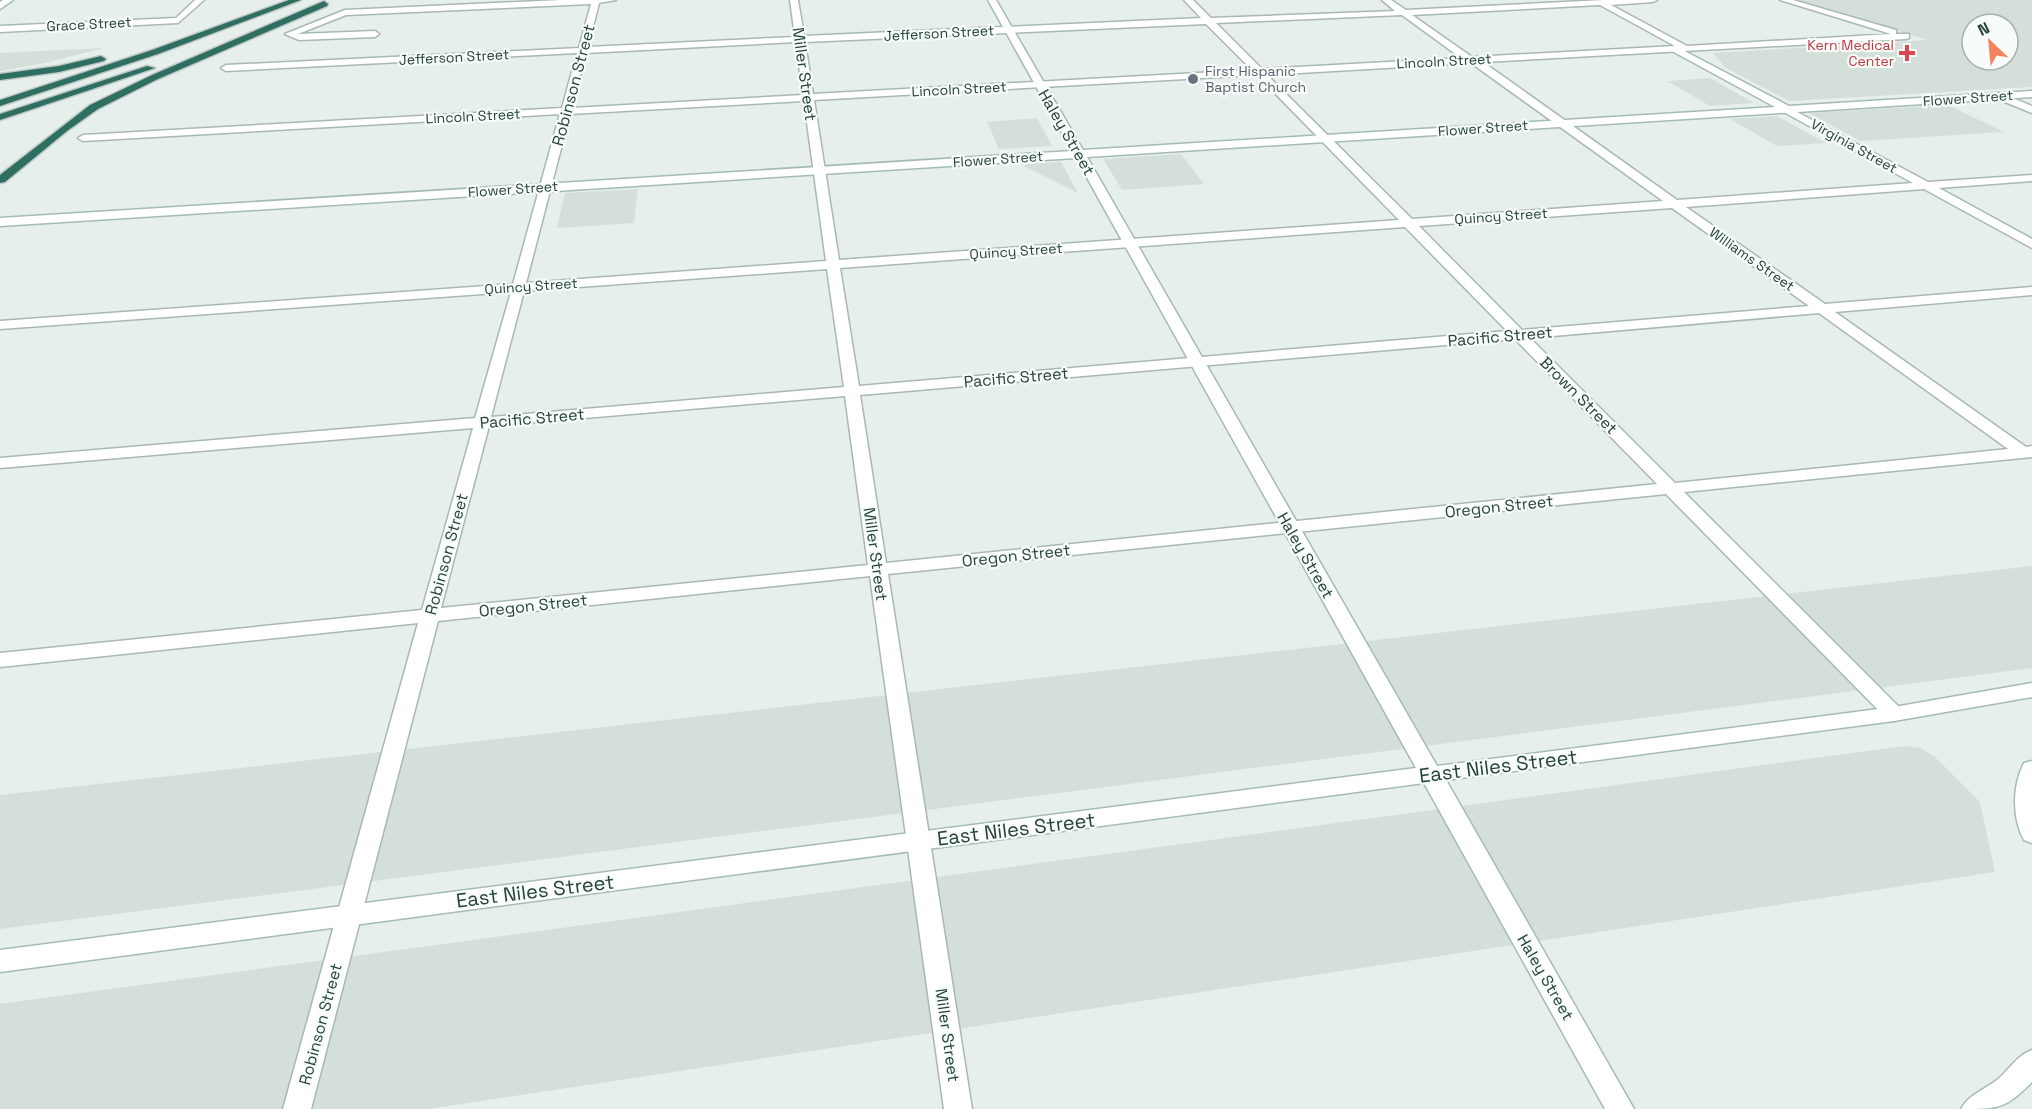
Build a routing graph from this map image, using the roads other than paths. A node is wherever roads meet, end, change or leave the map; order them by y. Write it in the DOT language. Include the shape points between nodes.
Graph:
graph roads {
  1 [pos="9,0"];
  2 [pos="200,0"];
  3 [pos="291,0"];
  4 [pos="297,0"];
  5 [pos="334,0"];
  6 [pos="596,0"];
  7 [pos="612,0"];
  8 [pos="794,0"];
  9 [pos="992,0"];
  10 [pos="1188,0"];
  11 [pos="1386,0"];
  12 [pos="1653,0"];
  13 [pos="1784,0"];
  14 [pos="1599,1"];
  15 [pos="324,4"];
  16 [pos="0,6"];
  17 [pos="1403,12"];
  18 [pos="1208,20"];
  19 [pos="0,29"];
  20 [pos="1009,29"];
  21 [pos="375,34"];
  22 [pos="801,41"];
  23 [pos="1680,48"];
  24 [pos="582,51"];
  25 [pos="1471,60"];
  26 [pos="226,68"];
  27 [pos="1260,72"];
  28 [pos="0,77"];
  29 [pos="1040,84"];
  30 [pos="2032,94"];
  31 [pos="1999,96"];
  32 [pos="809,97"];
  33 [pos="0,103"];
  34 [pos="1786,109"];
  35 [pos="2032,110"];
  36 [pos="566,111"];
  37 [pos="0,117"];
  38 [pos="1562,123"];
  39 [pos="83,138"];
  40 [pos="1327,138"];
  41 [pos="1079,154"];
  42 [pos="0,164"];
  43 [pos="820,170"];
  44 [pos="2032,178"];
  45 [pos="0,180"];
  46 [pos="1925,185"];
  47 [pos="545,187"];
  48 [pos="1674,203"];
  49 [pos="0,222"];
  50 [pos="1410,223"];
  51 [pos="1130,243"];
  52 [pos="2032,244"];
  53 [pos="833,264"];
  54 [pos="518,287"];
  55 [pos="2032,291"];
  56 [pos="1822,309"];
  57 [pos="0,325"];
  58 [pos="1520,334"];
  59 [pos="1197,362"];
  60 [pos="852,391"];
  61 [pos="482,422"];
  62 [pos="2029,454"];
  63 [pos="0,463"];
  64 [pos="1671,488"];
  65 [pos="1291,527"];
  66 [pos="879,570"];
  67 [pos="430,616"];
  68 [pos="0,660"];
  69 [pos="2032,690"];
  70 [pos="1894,714"];
  71 [pos="2032,769"];
  72 [pos="1431,775"];
  73 [pos="2032,834"];
  74 [pos="919,841"];
  75 [pos="349,916"];
  76 [pos="0,961"];
  77 [pos="2032,1062"];
  78 [pos="297,1109"];
  79 [pos="958,1109"];
  80 [pos="1620,1109"];
  81 [pos="1975,1109"];
  1 -- 16 [label="street"];
  2 -- 19 [label="street, Grace Street" via="178,20"];
  3 -- 28 [label="highway" via="98,60"];
  4 -- 33 [label="highway"];
  5 -- 15 [label="highway"];
  6 -- 7 [label="street"];
  6 -- 21 [label="street" via="345,13 289,34 299,38"];
  6 -- 24 [label="street, Robinson Street"];
  8 -- 22 [label="street, Miller Street"];
  9 -- 20 [label="street, Haley Street"];
  10 -- 18 [label="street, Brown Street"];
  11 -- 17 [label="street, Williams Street"];
  12 -- 14 [label="street, Jefferson Street"];
  13 -- 23 [label="street, Lincoln Street" via="1906,36"];
  14 -- 17 [label="street, Jefferson Street"];
  14 -- 23 [label="street, Virginia Street"];
  15 -- 37 [label="highway" via="148,69"];
  15 -- 45 [label="highway" via="94,107"];
  17 -- 18 [label="street, Jefferson Street"];
  17 -- 25 [label="street, Williams Street"];
  18 -- 20 [label="street, Jefferson Street"];
  18 -- 27 [label="street, Brown Street"];
  20 -- 22 [label="street, Jefferson Street"];
  20 -- 29 [label="street, Haley Street"];
  22 -- 24 [label="street, Jefferson Street"];
  22 -- 32 [label="street, Miller Street"];
  23 -- 25 [label="street, Lincoln Street"];
  23 -- 34 [label="street, Virginia Street"];
  24 -- 26 [label="street, Jefferson Street"];
  24 -- 36 [label="street, Robinson Street"];
  25 -- 27 [label="street, Lincoln Street"];
  25 -- 38 [label="street, Williams Street"];
  27 -- 29 [label="street, Lincoln Street"];
  27 -- 40 [label="street, Brown Street"];
  29 -- 32 [label="street, Lincoln Street"];
  29 -- 41 [label="street, Haley Street"];
  30 -- 31 [label="street, Flower Street"];
  31 -- 34 [label="street, Flower Street"];
  31 -- 35 [label="street"];
  32 -- 36 [label="street, Lincoln Street"];
  32 -- 43 [label="street, Miller Street"];
  34 -- 38 [label="street, Flower Street"];
  34 -- 46 [label="street, Virginia Street"];
  36 -- 39 [label="street, Lincoln Street"];
  36 -- 47 [label="street, Robinson Street"];
  38 -- 40 [label="street, Flower Street"];
  38 -- 48 [label="street, Williams Street"];
  40 -- 41 [label="street, Flower Street"];
  40 -- 50 [label="street, Brown Street"];
  41 -- 43 [label="street, Flower Street"];
  41 -- 51 [label="street, Haley Street"];
  42 -- 45 [label="highway"];
  43 -- 47 [label="street, Flower Street"];
  43 -- 53 [label="street, Miller Street"];
  44 -- 46 [label="street, Quincy Street"];
  46 -- 48 [label="street, Quincy Street"];
  46 -- 52 [label="street, Virginia Street"];
  47 -- 49 [label="street, Flower Street"];
  47 -- 54 [label="street, Robinson Street"];
  48 -- 50 [label="street, Quincy Street"];
  48 -- 56 [label="street, Williams Street"];
  50 -- 51 [label="street, Quincy Street"];
  50 -- 58 [label="street, Brown Street"];
  51 -- 53 [label="street, Quincy Street"];
  51 -- 59 [label="street, Haley Street"];
  53 -- 54 [label="street, Quincy Street"];
  53 -- 60 [label="street, Miller Street"];
  54 -- 57 [label="street, Quincy Street"];
  54 -- 61 [label="street, Robinson Street"];
  55 -- 56 [label="street, Pacific Street"];
  56 -- 58 [label="street, Pacific Street"];
  56 -- 62 [label="street, Williams Street"];
  58 -- 59 [label="street, Pacific Street"];
  58 -- 64 [label="street, Brown Street"];
  59 -- 60 [label="street, Pacific Street"];
  59 -- 65 [label="street, Haley Street"];
  60 -- 61 [label="street, Pacific Street"];
  60 -- 66 [label="street, Miller Street"];
  61 -- 63 [label="street, Pacific Street"];
  61 -- 67 [label="street, Robinson Street"];
  62 -- 64 [label="street, Oregon Street"];
  64 -- 65 [label="street, Oregon Street"];
  64 -- 70 [label="street, Brown Street"];
  65 -- 66 [label="street, Oregon Street"];
  65 -- 72 [label="street, Haley Street"];
  66 -- 67 [label="street, Oregon Street"];
  66 -- 74 [label="street, Miller Street"];
  67 -- 68 [label="street, Oregon Street"];
  67 -- 75 [label="street, Robinson Street"];
  69 -- 70 [label="street, East Niles Street"];
  70 -- 72 [label="street, East Niles Street"];
  71 -- 73 [label="street" via="2026,786 2026,815"];
  72 -- 74 [label="street, East Niles Street"];
  72 -- 80 [label="street, Haley Street"];
  74 -- 75 [label="street, East Niles Street"];
  74 -- 79 [label="street, Miller Street"];
  75 -- 76 [label="street, East Niles Street"];
  75 -- 78 [label="street, Robinson Street"];
  77 -- 81 [label="street" via="2020,1078"];
}
